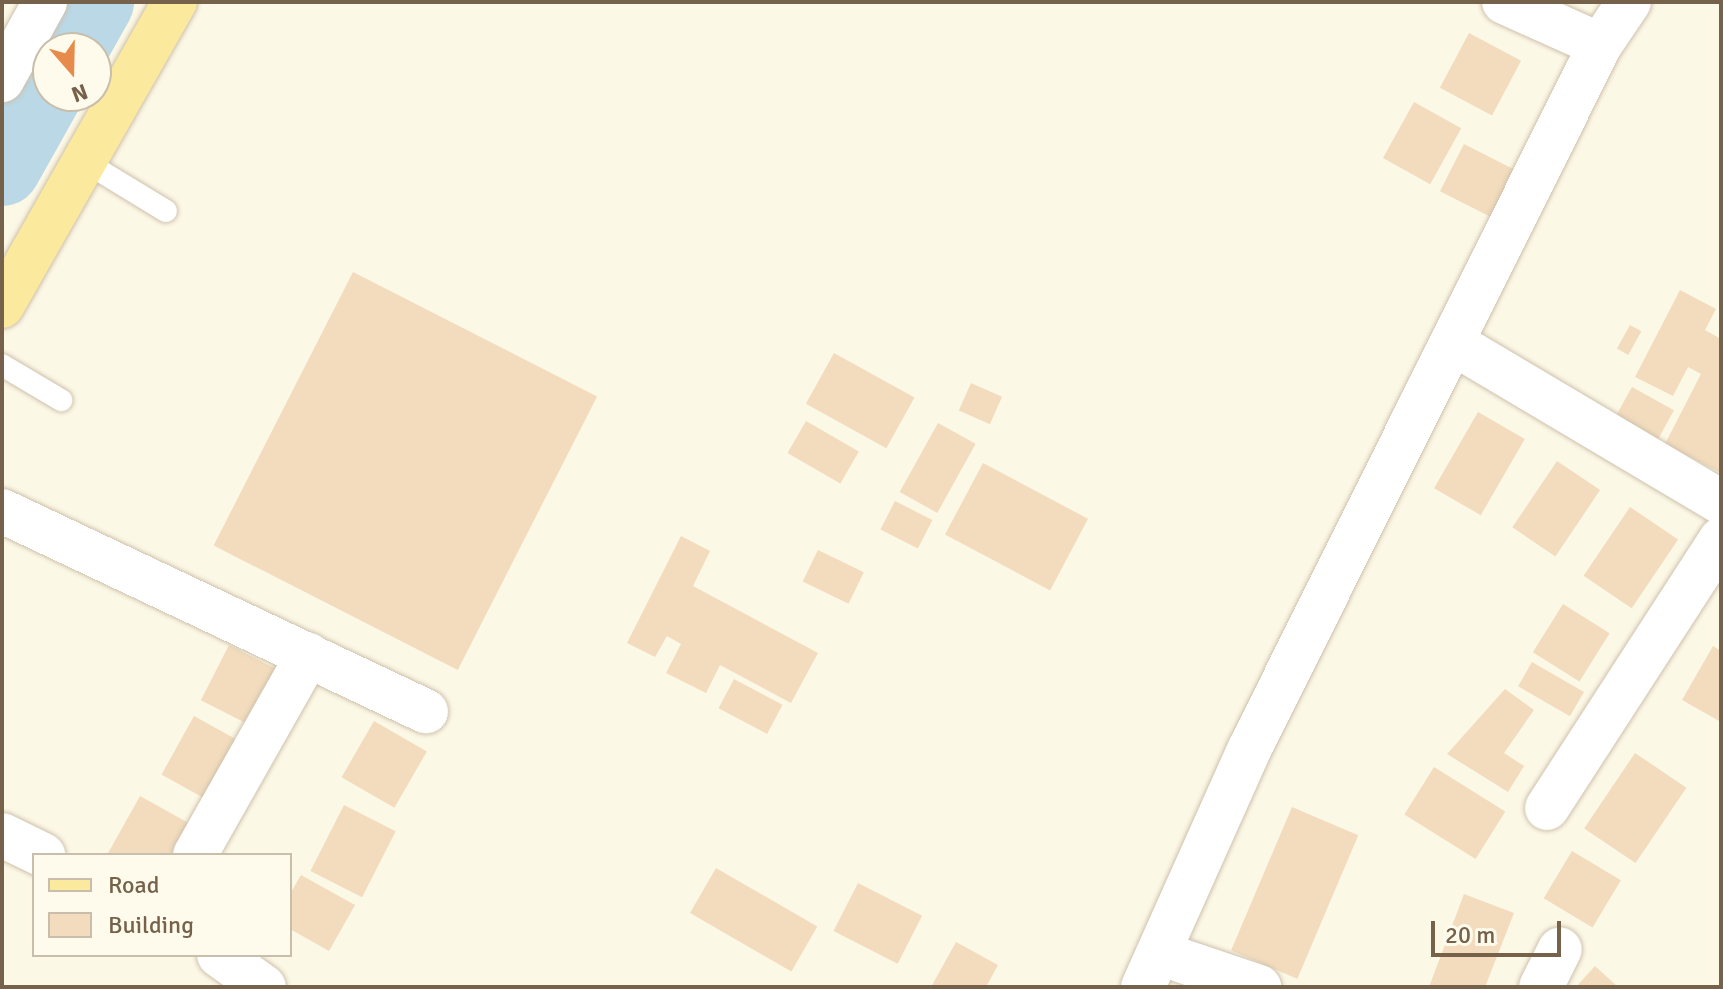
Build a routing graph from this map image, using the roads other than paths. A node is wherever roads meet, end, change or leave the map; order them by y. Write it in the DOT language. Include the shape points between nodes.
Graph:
graph roads {
  1 [pos="45,2"];
  2 [pos="175,2"];
  3 [pos="1504,2"];
  4 [pos="1629,2"];
  5 [pos="1600,45"];
  6 [pos="2,80"];
  7 [pos="84,161"];
  8 [pos="166,211"];
  9 [pos="2,306"];
  10 [pos="1453,343"];
  11 [pos="2,365"];
  12 [pos="61,400"];
  13 [pos="1721,502"];
  14 [pos="2,511"];
  15 [pos="1721,539"];
  16 [pos="308,655"];
  17 [pos="426,711"];
  18 [pos="1547,808"];
  19 [pos="2,835"];
  20 [pos="39,853"];
  21 [pos="196,853"];
  22 [pos="222,957"];
  23 [pos="1151,970"];
  24 [pos="264,987"];
  25 [pos="1259,987"];
  1 -- 6 [label="street"];
  2 -- 7 [label="main road"];
  3 -- 5 [label="street"];
  4 -- 5 [label="street"];
  5 -- 10 [label="street"];
  7 -- 8 [label="lane"];
  7 -- 9 [label="main road"];
  10 -- 13 [label="street"];
  10 -- 23 [label="street" via="1250,748"];
  11 -- 12 [label="lane"];
  14 -- 16 [label="street"];
  15 -- 18 [label="street"];
  16 -- 17 [label="street"];
  16 -- 21 [label="street"];
  19 -- 20 [label="street"];
  22 -- 24 [label="street"];
  23 -- 25 [label="street"];
}
